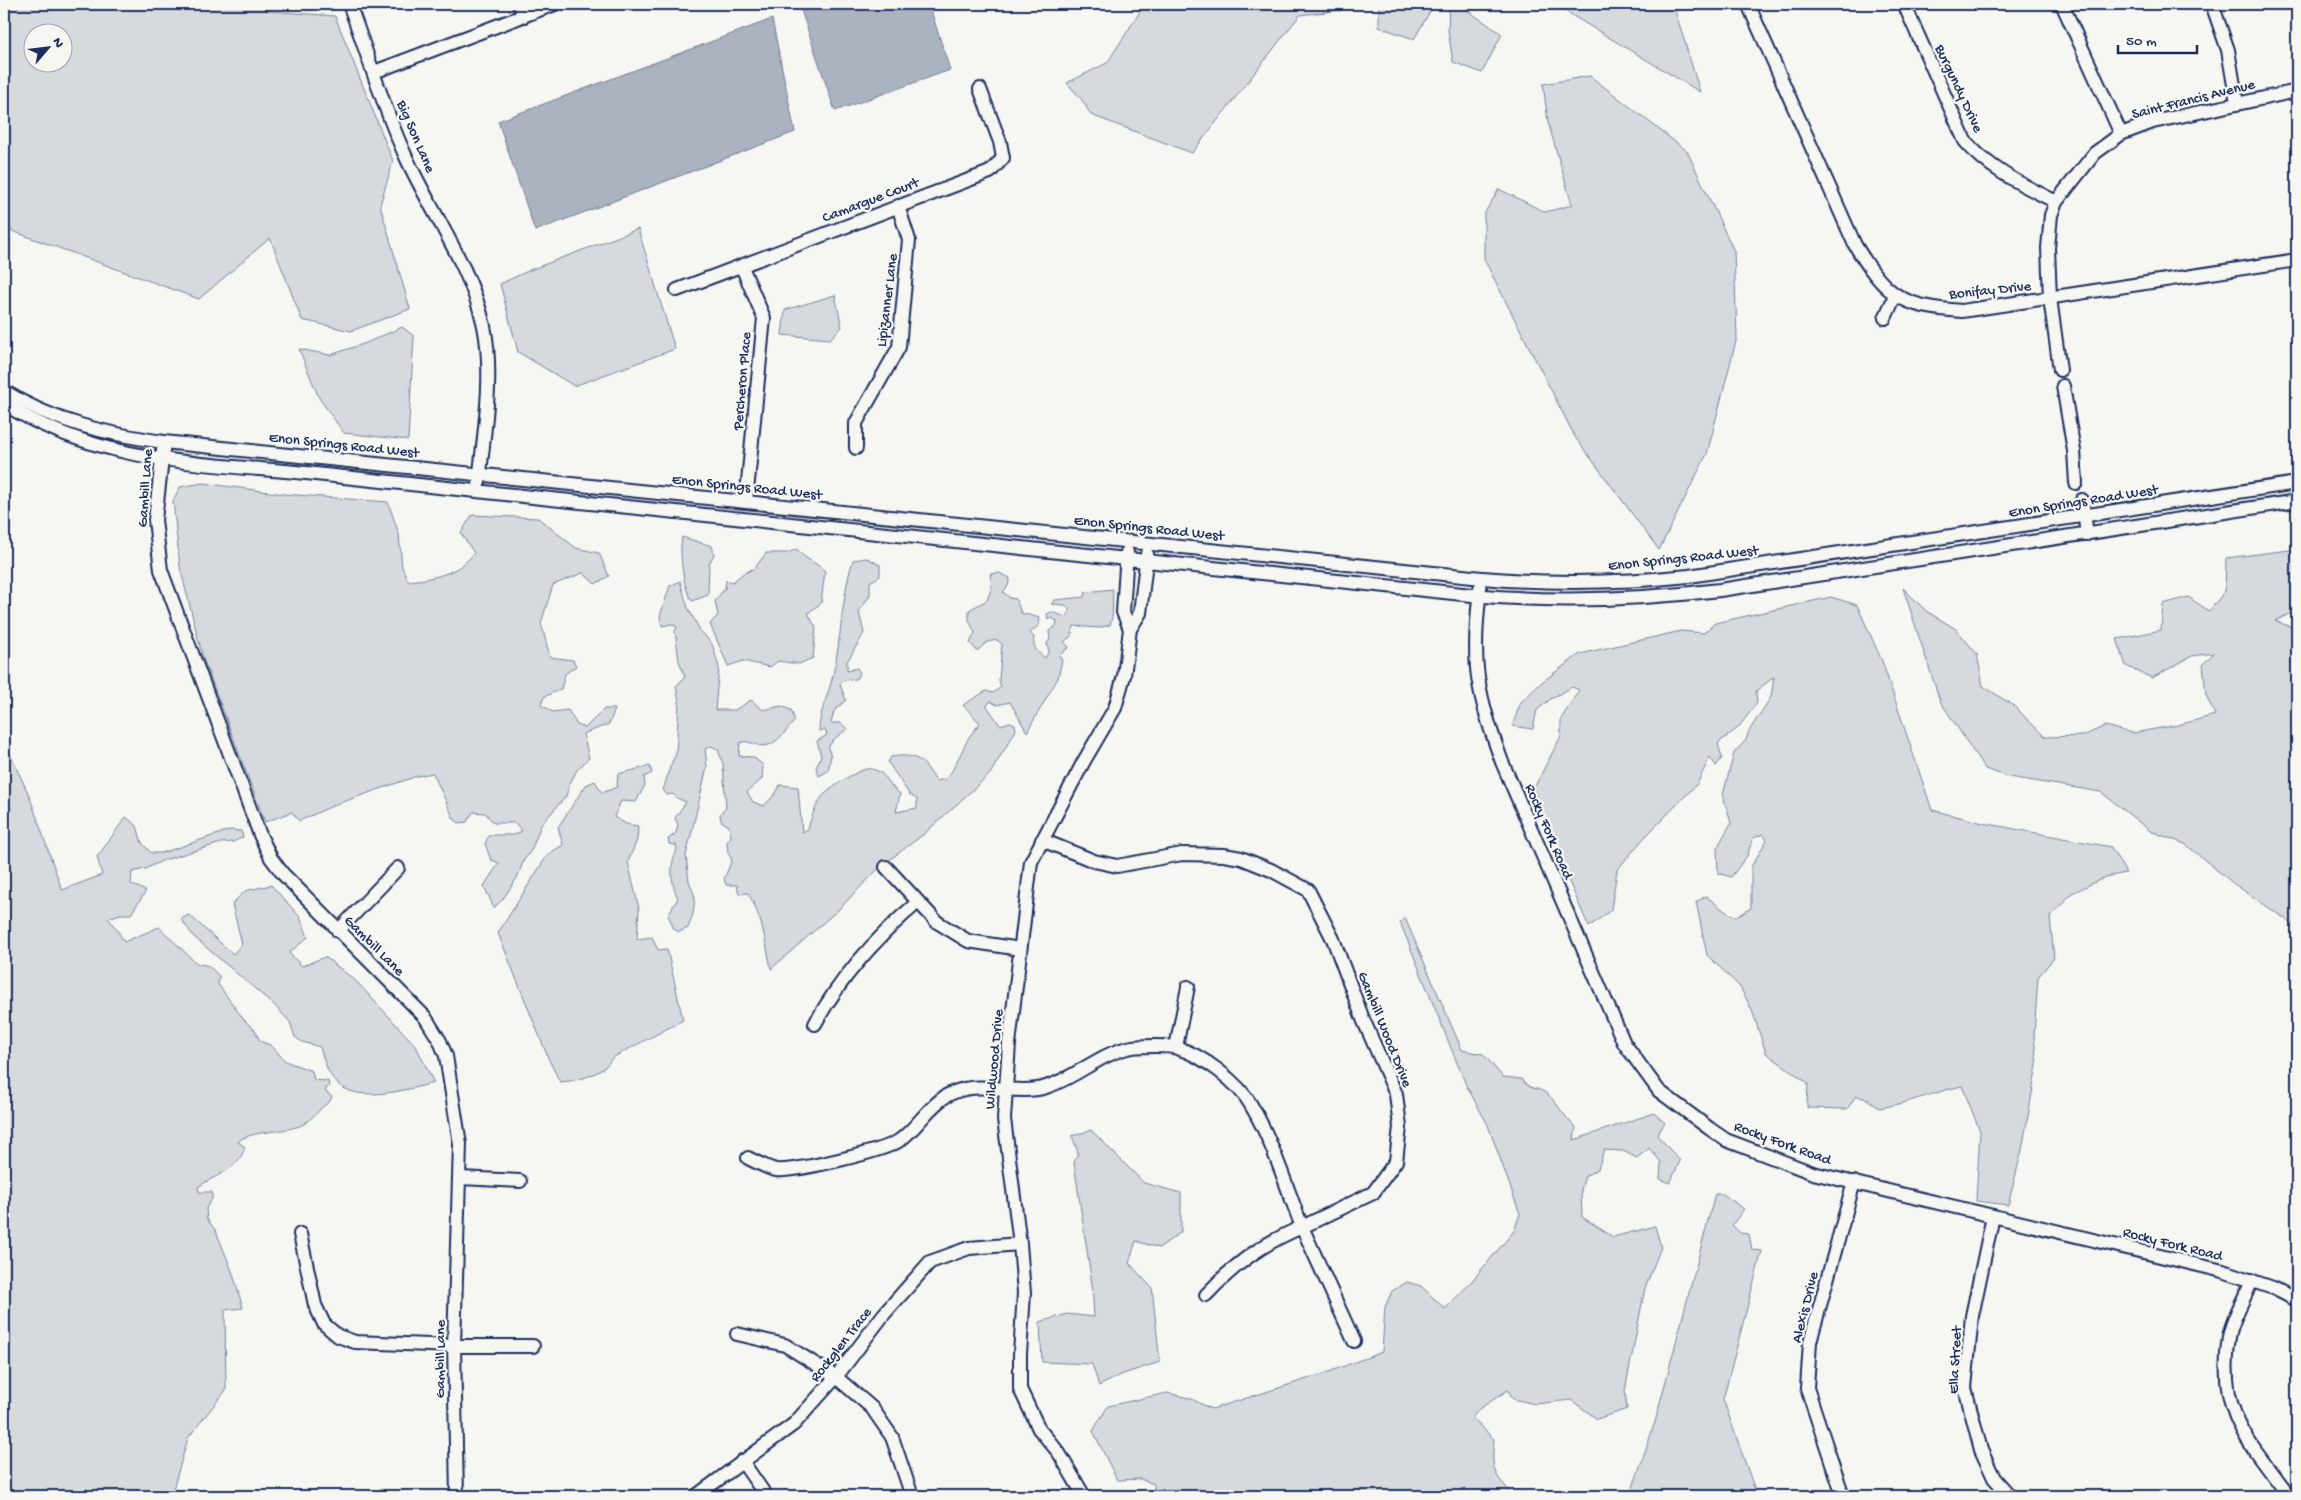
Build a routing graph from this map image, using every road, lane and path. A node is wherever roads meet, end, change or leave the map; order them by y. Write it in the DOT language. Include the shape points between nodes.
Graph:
graph roads {
  1 [pos="349,4"];
  2 [pos="555,4"];
  3 [pos="1748,4"];
  4 [pos="1904,4"];
  5 [pos="2062,4"];
  6 [pos="2212,4"];
  7 [pos="522,10"];
  8 [pos="374,72"];
  9 [pos="980,89"];
  10 [pos="2297,91"];
  11 [pos="2237,103"];
  12 [pos="2121,134"];
  13 [pos="2056,202"];
  14 [pos="898,206"];
  15 [pos="2297,260"];
  16 [pos="742,267"];
  17 [pos="677,290"];
  18 [pos="1895,296"];
  19 [pos="2050,298"];
  20 [pos="1885,318"];
  21 [pos="2060,370"];
  22 [pos="2063,386"];
  23 [pos="4,391"];
  24 [pos="4,404"];
  25 [pos="164,442"];
  26 [pos="856,448"];
  27 [pos="161,461"];
  28 [pos="480,474"];
  29 [pos="2076,483"];
  30 [pos="2297,483"];
  31 [pos="478,492"];
  32 [pos="2082,500"];
  33 [pos="2297,501"];
  34 [pos="746,502"];
  35 [pos="2084,516"];
  36 [pos="2087,534"];
  37 [pos="1128,542"];
  38 [pos="1149,544"];
  39 [pos="1126,559"];
  40 [pos="1146,561"];
  41 [pos="1482,578"];
  42 [pos="1479,596"];
  43 [pos="1130,629"];
  44 [pos="1042,840"];
  45 [pos="886,867"];
  46 [pos="398,868"];
  47 [pos="918,902"];
  48 [pos="338,931"];
  49 [pos="1020,949"];
  50 [pos="1188,987"];
  51 [pos="815,1024"];
  52 [pos="1176,1047"];
  53 [pos="1006,1089"];
  54 [pos="748,1158"];
  55 [pos="460,1178"];
  56 [pos="520,1181"];
  57 [pos="1854,1182"];
  58 [pos="1993,1216"];
  59 [pos="1302,1227"];
  60 [pos="300,1234"];
  61 [pos="1020,1244"];
  62 [pos="2252,1280"];
  63 [pos="1206,1295"];
  64 [pos="2297,1300"];
  65 [pos="736,1334"];
  66 [pos="1354,1341"];
  67 [pos="454,1346"];
  68 [pos="533,1346"];
  69 [pos="836,1377"];
  70 [pos="742,1461"];
  71 [pos="456,1496"];
  72 [pos="696,1496"];
  73 [pos="766,1496"];
  74 [pos="912,1496"];
  75 [pos="1084,1496"];
  76 [pos="1843,1496"];
  77 [pos="2010,1496"];
  78 [pos="2289,1496"];
  1 -- 8 [label="street, Big Son Lane"];
  2 -- 7 [label="street"];
  3 -- 18 [label="street, Bonifay Drive" via="1854,245 1873,274"];
  4 -- 13 [label="street, Burgundy Drive" via="1965,141 1977,155 2003,174"];
  5 -- 12 [label="street"];
  6 -- 11 [label="street" via="2228,50"];
  7 -- 8 [label="street"];
  8 -- 28 [label="street, Big Son Lane" via="405,155 466,275 484,324 488,349"];
  9 -- 14 [label="street, Camargue Court" via="1003,158 990,172"];
  10 -- 11 [label="street, Saint Francis Avenue"];
  11 -- 12 [label="street, Saint Francis Avenue" via="2153,122"];
  12 -- 13 [label="street, Saint Francis Avenue" via="2095,153"];
  13 -- 19 [label="street, Saint Francis Avenue" via="2048,248"];
  14 -- 16 [label="street, Camargue Court"];
  14 -- 26 [label="street, Lipizanner Lane" via="909,240 899,347 856,423"];
  15 -- 19 [label="street, Bonifay Drive"];
  16 -- 17 [label="street, Camargue Court"];
  16 -- 34 [label="street, Percheron Place" via="764,318"];
  18 -- 19 [label="street, Bonifay Drive" via="1932,309 1962,311"];
  18 -- 20 [label="street"];
  19 -- 21 [label="street, Saint Francis Avenue"];
  22 -- 29 [label="street"];
  23 -- 25 [label="street, Enon Springs Road West" via="43,412 83,427"];
  24 -- 27 [label="street" via="37,424 80,441"];
  25 -- 27 [label="street, Gambill Lane"];
  25 -- 28 [label="street, Enon Springs Road West"];
  27 -- 31 [label="street"];
  27 -- 48 [label="street, Gambill Lane" via="156,520 161,570 239,780 271,858"];
  28 -- 31 [label="street, Big Son Lane"];
  28 -- 34 [label="street, Enon Springs Road West"];
  30 -- 35 [label="street, Enon Springs Road West"];
  31 -- 39 [label="street"];
  32 -- 35 [label="street"];
  33 -- 36 [label="street"];
  34 -- 37 [label="street, Enon Springs Road West"];
  35 -- 36 [label="street"];
  35 -- 41 [label="street, Enon Springs Road West" via="1643,581 1573,583"];
  36 -- 42 [label="street" via="1650,598 1568,601"];
  37 -- 38 [label="street, Enon Springs Road West"];
  37 -- 39 [label="street, Wildwood Drive"];
  38 -- 40 [label="street, Wildwood Drive"];
  38 -- 41 [label="street, Enon Springs Road West"];
  39 -- 40 [label="street"];
  39 -- 43 [label="street, Wildwood Drive" via="1123,612"];
  40 -- 42 [label="street"];
  40 -- 43 [label="street, Wildwood Drive" via="1140,613"];
  41 -- 42 [label="street, Rocky Fork Road"];
  42 -- 57 [label="street, Rocky Fork Road" via="1478,675 1486,717 1502,762 1624,1043 1659,1091 1726,1140 1813,1172"];
  43 -- 44 [label="street, Wildwood Drive" via="1124,676 1115,708"];
  44 -- 49 [label="street, Wildwood Drive" via="1030,869"];
  44 -- 59 [label="street, Gambill Wood Drive" via="1094,861 1116,866 1182,854 1241,858 1308,890 1333,939 1396,1094 1400,1127 1396,1161 1373,1193"];
  45 -- 47 [label="street"];
  46 -- 48 [label="street"];
  47 -- 49 [label="street" via="937,922 968,941"];
  47 -- 51 [label="street" via="862,955"];
  48 -- 55 [label="street, Gambill Lane" via="425,1017 442,1044 450,1074"];
  49 -- 53 [label="street, Wildwood Drive"];
  50 -- 52 [label="street"];
  52 -- 53 [label="street" via="1132,1047 1098,1059 1046,1087"];
  52 -- 59 [label="street" via="1222,1073 1251,1103"];
  53 -- 54 [label="street" via="980,1086 948,1095 926,1111 912,1130 898,1141 884,1148 810,1168 775,1170"];
  53 -- 61 [label="street, Wildwood Drive" via="1006,1148"];
  55 -- 56 [label="street"];
  55 -- 67 [label="street, Gambill Lane"];
  57 -- 58 [label="street, Rocky Fork Road"];
  57 -- 76 [label="street, Alexis Drive" via="1810,1342 1807,1388"];
  58 -- 62 [label="street, Rocky Fork Road"];
  58 -- 77 [label="street, Ella Street" via="1972,1316 1965,1388 1981,1450 1994,1478"];
  59 -- 63 [label="street, Gambill Wood Drive" via="1271,1240 1229,1270"];
  59 -- 66 [label="street"];
  60 -- 67 [label="street" via="315,1305 324,1324 338,1336 355,1342"];
  61 -- 69 [label="street, Rockglen Trace" via="969,1248 930,1262 884,1314"];
  61 -- 75 [label="street, Wildwood Drive" via="1024,1297 1020,1389 1039,1429 1059,1453"];
  62 -- 64 [label="street, Rocky Fork Road"];
  62 -- 78 [label="street" via="2229,1336 2226,1384 2234,1416 2249,1445"];
  65 -- 69 [label="street" via="785,1345"];
  67 -- 68 [label="street"];
  67 -- 71 [label="street, Gambill Lane"];
  69 -- 70 [label="street, Rockglen Trace" via="794,1424"];
  69 -- 74 [label="street" via="883,1421 892,1436"];
  70 -- 72 [label="street, Rockglen Trace"];
  70 -- 73 [label="street"];
}
